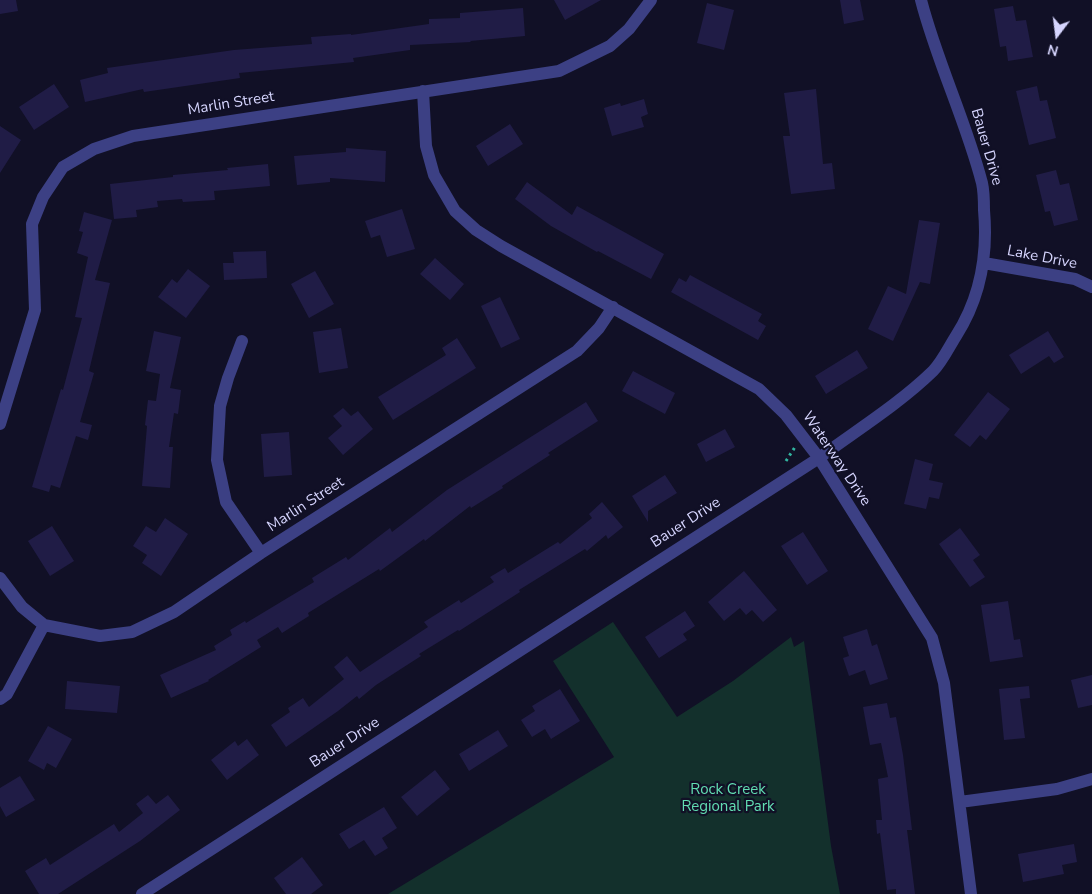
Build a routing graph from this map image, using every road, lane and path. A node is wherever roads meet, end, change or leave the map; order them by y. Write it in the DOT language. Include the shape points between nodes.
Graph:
graph roads {
  1 [pos="651,0"];
  2 [pos="921,0"];
  3 [pos="927,0"];
  4 [pos="928,26"];
  5 [pos="423,91"];
  6 [pos="984,263"];
  7 [pos="1092,287"];
  8 [pos="613,307"];
  9 [pos="242,341"];
  10 [pos="0,424"];
  11 [pos="804,438"];
  12 [pos="818,458"];
  13 [pos="781,464"];
  14 [pos="261,553"];
  15 [pos="0,578"];
  16 [pos="44,625"];
  17 [pos="0,699"];
  18 [pos="1092,779"];
  19 [pos="960,802"];
  20 [pos="142,894"];
  21 [pos="971,894"];
  1 -- 5 [label="street, Marlin Street" via="629,29 610,46 559,72"];
  2 -- 4 [label="street, Bauer Drive"];
  3 -- 4 [label="street, Bauer Drive"];
  4 -- 6 [label="street, Bauer Drive" via="982,185 986,231"];
  5 -- 8 [label="street, Waterway Drive" via="426,146 434,175 455,211 501,246"];
  5 -- 10 [label="street, Marlin Street" via="133,136 94,148 63,167 43,197 32,224 35,310"];
  6 -- 7 [label="street, Lake Drive" via="1075,279"];
  6 -- 12 [label="street, Bauer Drive" via="981,282 965,322 934,370 899,400"];
  8 -- 11 [label="street, Waterway Drive" via="759,389"];
  8 -- 14 [label="street, Marlin Street" via="577,351"];
  9 -- 14 [label="street" via="220,406 217,460 226,502"];
  11 -- 12 [label="street, Waterway Drive"];
  11 -- 13 [label="path" via="792,450 788,460"];
  12 -- 19 [label="street, Waterway Drive" via="932,638 944,683"];
  12 -- 20 [label="street, Bauer Drive"];
  14 -- 16 [label="street, Marlin Street" via="174,612 132,632 100,636"];
  15 -- 16 [label="street, Marlin Street" via="22,606"];
  16 -- 17 [label="street" via="7,694"];
  18 -- 19 [label="street" via="1057,789"];
  19 -- 21 [label="street, Waterway Drive"];
}
